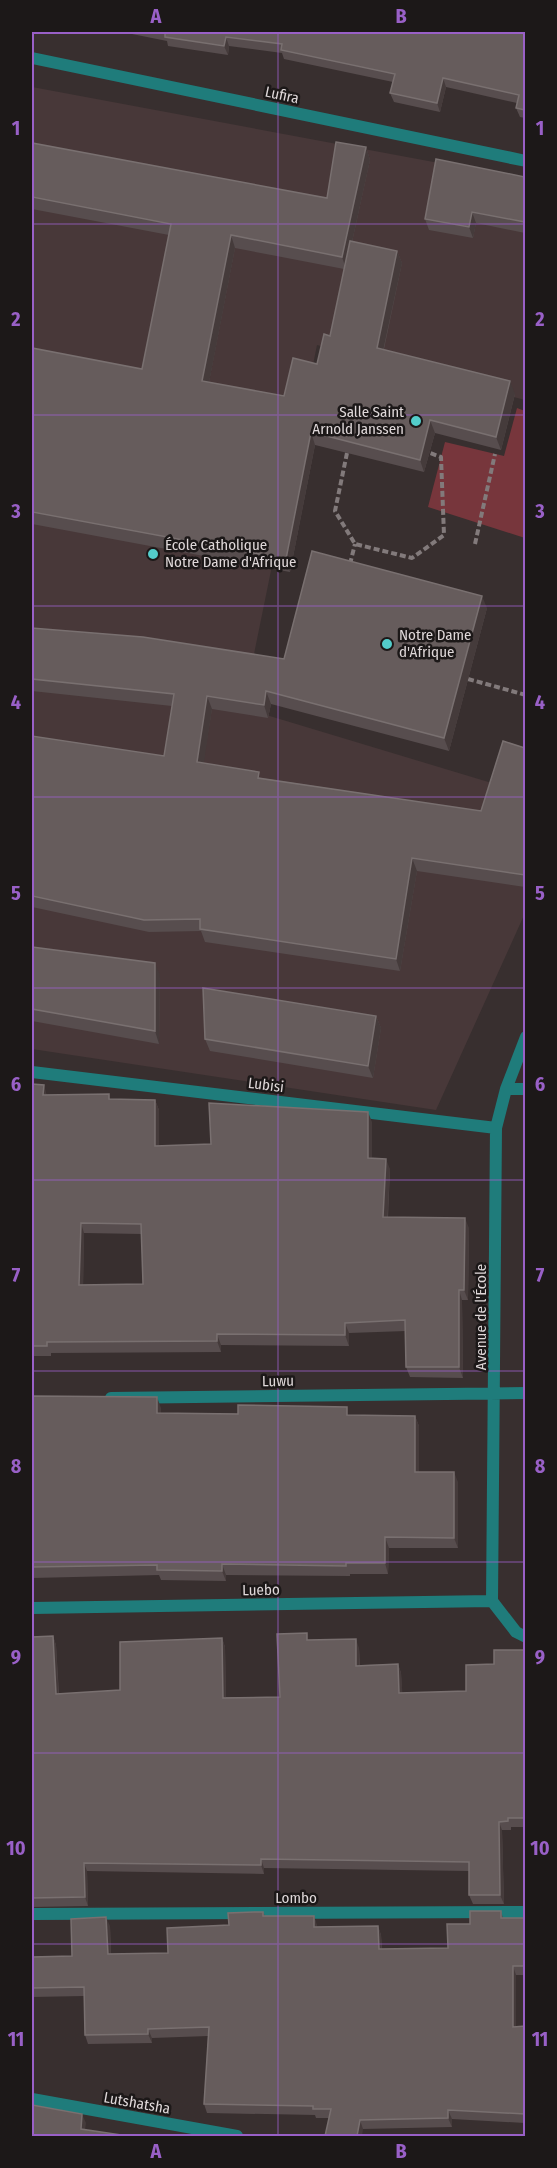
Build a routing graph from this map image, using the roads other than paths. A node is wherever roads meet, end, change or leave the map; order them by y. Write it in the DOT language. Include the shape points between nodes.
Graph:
graph roads {
  1 [pos="32,58"];
  2 [pos="525,161"];
  3 [pos="525,1037"];
  4 [pos="32,1072"];
  5 [pos="506,1089"];
  6 [pos="525,1089"];
  7 [pos="496,1128"];
  8 [pos="525,1393"];
  9 [pos="495,1394"];
  10 [pos="99,1398"];
  11 [pos="492,1601"];
  12 [pos="32,1608"];
  13 [pos="525,1637"];
  14 [pos="525,1911"];
  15 [pos="32,1914"];
  16 [pos="32,2099"];
  17 [pos="237,2136"];
  1 -- 2 [label="street, Lufira"];
  3 -- 5 [label="street, Avenue de l'École"];
  4 -- 7 [label="street, Lubisi"];
  5 -- 6 [label="street"];
  5 -- 7 [label="street, Avenue de l'École"];
  7 -- 9 [label="street, Avenue de l'École"];
  8 -- 9 [label="street, Luwu"];
  9 -- 10 [label="street, Luwu"];
  9 -- 11 [label="street, Avenue de l'École"];
  11 -- 12 [label="street, Luebo"];
  11 -- 13 [label="street" via="516,1632"];
  14 -- 15 [label="street, Lombo"];
  16 -- 17 [label="street, Lutshatsha"];
}
